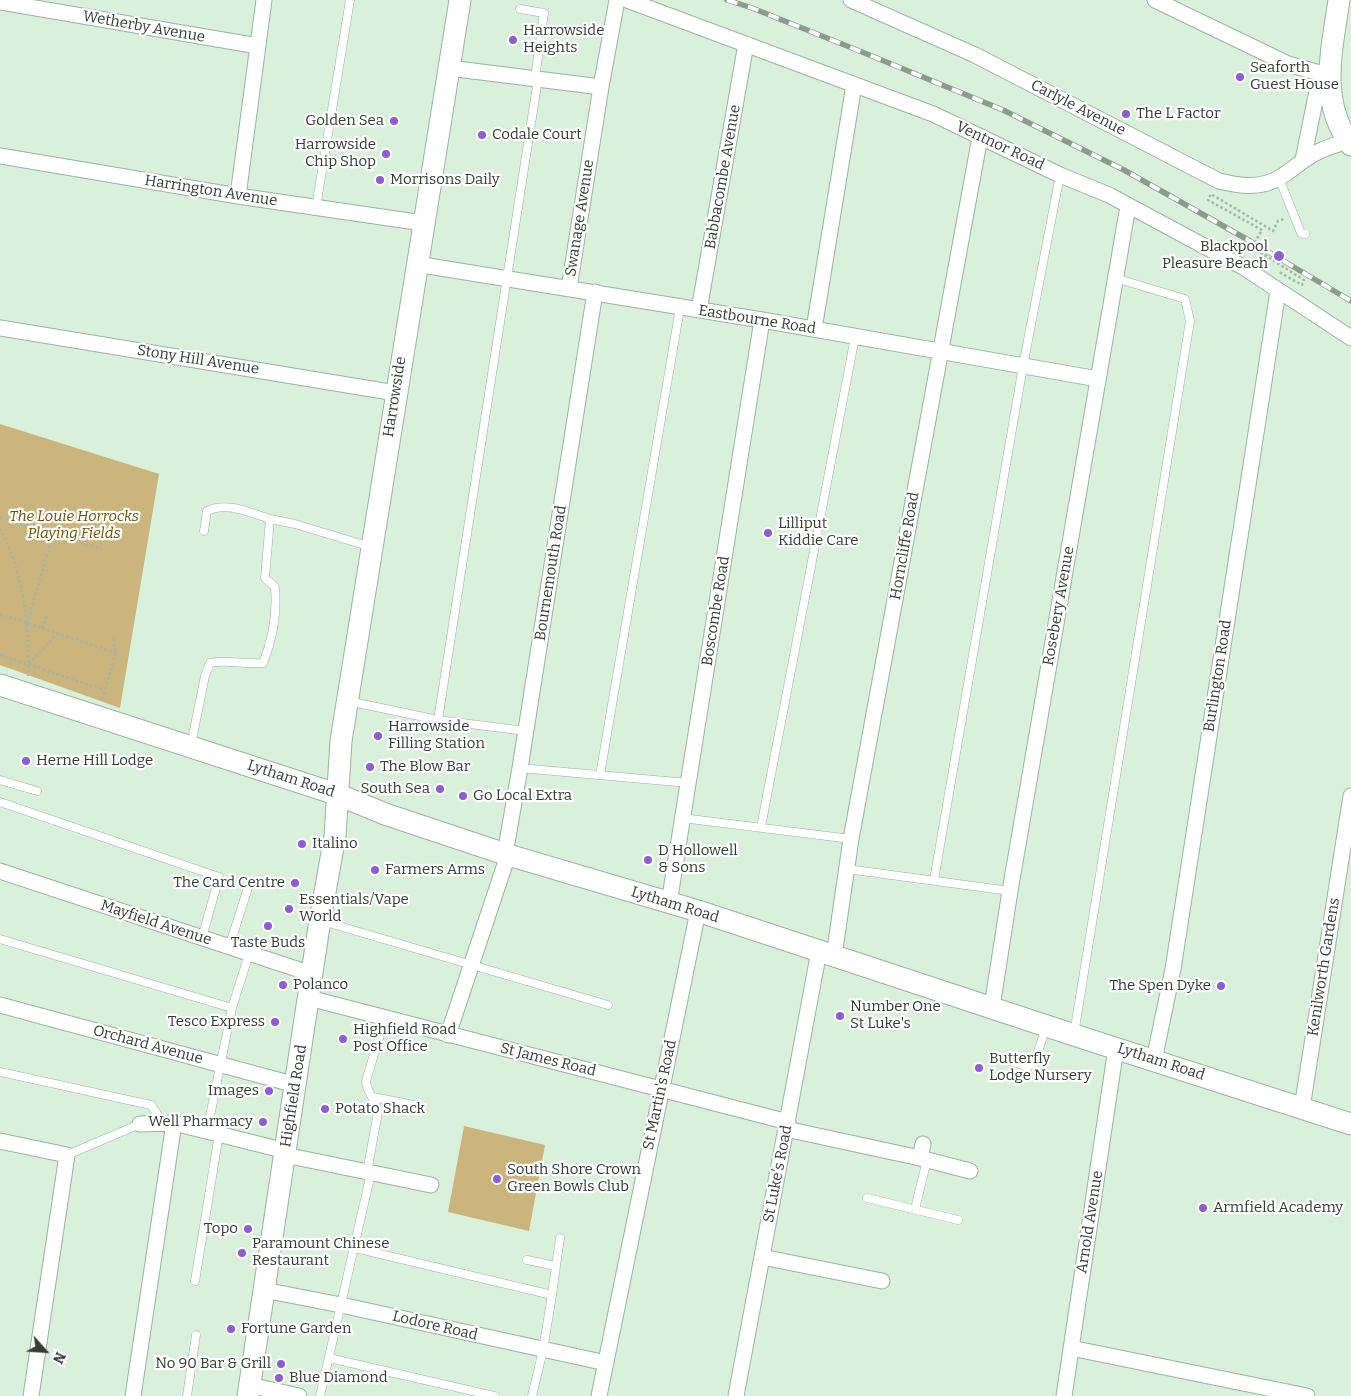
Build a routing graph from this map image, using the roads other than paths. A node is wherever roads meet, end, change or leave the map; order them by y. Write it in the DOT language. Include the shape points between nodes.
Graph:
graph roads {
  1 [pos="264,0"];
  2 [pos="350,0"];
  3 [pos="460,0"];
  4 [pos="617,0"];
  5 [pos="627,0"];
  6 [pos="851,0"];
  7 [pos="1155,0"];
  8 [pos="1339,0"];
  9 [pos="0,2"];
  10 [pos="520,9"];
  11 [pos="746,44"];
  12 [pos="258,46"];
  13 [pos="449,68"];
  14 [pos="1326,73"];
  15 [pos="536,79"];
  16 [pos="854,85"];
  17 [pos="601,88"];
  18 [pos="980,137"];
  19 [pos="1350,143"];
  20 [pos="0,156"];
  21 [pos="1303,160"];
  22 [pos="1060,175"];
  23 [pos="1280,178"];
  24 [pos="238,196"];
  25 [pos="1128,206"];
  26 [pos="316,207"];
  27 [pos="423,223"];
  28 [pos="1305,234"];
  29 [pos="416,264"];
  30 [pos="506,278"];
  31 [pos="1115,278"];
  32 [pos="569,288"];
  33 [pos="1278,291"];
  34 [pos="595,292"];
  35 [pos="680,308"];
  36 [pos="700,310"];
  37 [pos="762,320"];
  38 [pos="0,328"];
  39 [pos="814,329"];
  40 [pos="855,337"];
  41 [pos="1351,338"];
  42 [pos="940,351"];
  43 [pos="1023,366"];
  44 [pos="1098,379"];
  45 [pos="396,393"];
  46 [pos="270,519"];
  47 [pos="204,531"];
  48 [pos="371,547"];
  49 [pos="0,686"];
  50 [pos="347,701"];
  51 [pos="438,720"];
  52 [pos="526,731"];
  53 [pos="190,746"];
  54 [pos="520,768"];
  55 [pos="600,775"];
  56 [pos="0,780"];
  57 [pos="688,783"];
  58 [pos="37,791"];
  59 [pos="338,795"];
  60 [pos="1351,796"];
  61 [pos="0,802"];
  62 [pos="682,818"];
  63 [pos="761,827"];
  64 [pos="852,840"];
  65 [pos="506,855"];
  66 [pos="847,869"];
  67 [pos="0,871"];
  68 [pos="934,880"];
  69 [pos="248,888"];
  70 [pos="1010,891"];
  71 [pos="670,903"];
  72 [pos="698,911"];
  73 [pos="320,920"];
  74 [pos="202,938"];
  75 [pos="0,939"];
  76 [pos="230,947"];
  77 [pos="249,954"];
  78 [pos="827,954"];
  79 [pos="472,965"];
  80 [pos="312,974"];
  81 [pos="309,998"];
  82 [pos="0,1005"];
  83 [pos="608,1006"];
  84 [pos="992,1007"];
  85 [pos="232,1008"];
  86 [pos="385,1018"];
  87 [pos="1046,1025"];
  88 [pos="448,1035"];
  89 [pos="1074,1035"];
  90 [pos="1116,1048"];
  91 [pos="1154,1060"];
  92 [pos="1010,1061"];
  93 [pos="222,1065"];
  94 [pos="0,1072"];
  95 [pos="296,1085"];
  96 [pos="661,1088"];
  97 [pos="373,1096"];
  98 [pos="414,1105"];
  99 [pos="1302,1108"];
  100 [pos="140,1124"];
  101 [pos="169,1124"];
  102 [pos="1351,1124"];
  103 [pos="787,1125"];
  104 [pos="213,1133"];
  105 [pos="0,1141"];
  106 [pos="285,1153"];
  107 [pos="923,1154"];
  108 [pos="66,1156"];
  109 [pos="970,1171"];
  110 [pos="369,1172"];
  111 [pos="432,1185"];
  112 [pos="867,1198"];
  113 [pos="915,1210"];
  114 [pos="958,1220"];
  115 [pos="560,1238"];
  116 [pos="356,1248"];
  117 [pos="762,1256"];
  118 [pos="527,1260"];
  119 [pos="556,1266"];
  120 [pos="195,1281"];
  121 [pos="882,1281"];
  122 [pos="264,1290"];
  123 [pos="552,1295"];
  124 [pos="341,1304"];
  125 [pos="196,1335"];
  126 [pos="1071,1348"];
  127 [pos="543,1350"];
  128 [pos="330,1358"];
  129 [pos="606,1363"];
  130 [pos="249,1390"];
  131 [pos="1268,1392"];
  132 [pos="32,1396"];
  133 [pos="132,1396"];
  134 [pos="187,1396"];
  135 [pos="299,1396"];
  136 [pos="320,1396"];
  137 [pos="494,1396"];
  138 [pos="532,1396"];
  139 [pos="599,1396"];
  140 [pos="736,1396"];
  141 [pos="1064,1396"];
  142 [pos="1307,1396"];
  1 -- 12 [label="street"];
  2 -- 26 [label="lane"];
  3 -- 13 [label="street, Harrowside"];
  4 -- 17 [label="street, Swanage Avenue"];
  5 -- 11 [label="street, Ventnor Road"];
  6 -- 23 [label="street, Carlyle Avenue" via="975,54 1219,181 1256,186"];
  7 -- 14 [label="street" via="1288,64"];
  8 -- 14 [label="street"];
  9 -- 12 [label="street, Wetherby Avenue"];
  10 -- 15 [label="lane" via="544,13"];
  11 -- 16 [label="street, Ventnor Road"];
  11 -- 36 [label="street, Babbacombe Avenue"];
  12 -- 24 [label="street"];
  13 -- 15 [label="street"];
  13 -- 27 [label="street, Harrowside"];
  14 -- 19 [label="street" via="1339,124"];
  14 -- 21 [label="street" via="1316,96"];
  15 -- 17 [label="street"];
  15 -- 30 [label="lane"];
  16 -- 18 [label="street, Ventnor Road" via="933,114"];
  16 -- 39 [label="street"];
  17 -- 32 [label="street, Swanage Avenue"];
  18 -- 22 [label="street, Ventnor Road"];
  18 -- 42 [label="street, Horncliffe Road"];
  19 -- 21 [label="street, Carlyle Avenue" via="1322,150"];
  20 -- 24 [label="street, Harrington Avenue"];
  21 -- 23 [label="street, Carlyle Avenue"];
  22 -- 25 [label="street, Ventnor Road"];
  22 -- 43 [label="lane"];
  23 -- 28 [label="lane" via="1301,233"];
  24 -- 26 [label="street, Harrington Avenue"];
  25 -- 31 [label="street, Rosebery Avenue"];
  25 -- 33 [label="street, Ventnor Road" via="1242,267"];
  26 -- 27 [label="street, Harrington Avenue"];
  27 -- 29 [label="street, Harrowside"];
  29 -- 30 [label="street, Eastbourne Road"];
  29 -- 45 [label="street, Harrowside"];
  30 -- 32 [label="street, Eastbourne Road"];
  30 -- 51 [label="lane"];
  31 -- 44 [label="street, Rosebery Avenue"];
  31 -- 89 [label="lane" via="1185,299 1190,321"];
  32 -- 34 [label="street, Eastbourne Road"];
  33 -- 41 [label="street, Ventnor Road"];
  33 -- 91 [label="street, Burlington Road" via="1174,959"];
  34 -- 35 [label="street, Eastbourne Road"];
  34 -- 52 [label="street, Bournemouth Road"];
  35 -- 36 [label="street, Eastbourne Road"];
  35 -- 55 [label="lane"];
  36 -- 37 [label="street, Eastbourne Road"];
  37 -- 39 [label="street, Eastbourne Road"];
  37 -- 57 [label="street, Boscombe Road"];
  38 -- 45 [label="street, Stony Hill Avenue"];
  39 -- 40 [label="street, Eastbourne Road"];
  40 -- 42 [label="street, Eastbourne Road"];
  40 -- 63 [label="lane"];
  42 -- 43 [label="street, Eastbourne Road"];
  42 -- 64 [label="street, Horncliffe Road"];
  43 -- 44 [label="street, Eastbourne Road"];
  43 -- 68 [label="lane"];
  44 -- 70 [label="street, Rosebery Avenue"];
  45 -- 48 [label="street, Harrowside"];
  46 -- 47 [label="lane" via="217,506 207,511"];
  46 -- 48 [label="lane"];
  46 -- 53 [label="lane" via="265,578 275,587 275,613 268,650 263,662 210,663"];
  48 -- 50 [label="street, Harrowside"];
  49 -- 53 [label="street, Lytham Road"];
  50 -- 51 [label="lane"];
  50 -- 59 [label="street, Harrowside"];
  51 -- 52 [label="lane"];
  52 -- 54 [label="street, Bournemouth Road"];
  53 -- 59 [label="street, Lytham Road"];
  54 -- 55 [label="lane"];
  54 -- 65 [label="street, Bournemouth Road"];
  55 -- 57 [label="lane"];
  56 -- 58 [label="lane"];
  57 -- 62 [label="street, Boscombe Road"];
  59 -- 65 [label="street, Lytham Road"];
  59 -- 73 [label="street, Highfield Road"];
  60 -- 99 [label="street, Kenilworth Gardens"];
  61 -- 74 [label="lane" via="219,877"];
  62 -- 63 [label="lane"];
  62 -- 71 [label="street, Boscombe Road"];
  63 -- 64 [label="lane"];
  64 -- 66 [label="street, Horncliffe Road"];
  65 -- 71 [label="street, Lytham Road"];
  65 -- 79 [label="street, Bournemouth Road"];
  66 -- 68 [label="lane"];
  66 -- 78 [label="street, Horncliffe Road"];
  67 -- 74 [label="street, Mayfield Avenue"];
  68 -- 70 [label="lane"];
  69 -- 76 [label="lane"];
  70 -- 84 [label="street, Rosebery Avenue"];
  71 -- 72 [label="street, Lytham Road"];
  72 -- 78 [label="street, Lytham Road"];
  72 -- 96 [label="street, St Martin's Road"];
  73 -- 79 [label="lane"];
  73 -- 80 [label="street, Highfield Road"];
  74 -- 76 [label="street, Mayfield Avenue"];
  75 -- 85 [label="lane"];
  76 -- 77 [label="street, Mayfield Avenue"];
  77 -- 80 [label="street, Mayfield Avenue"];
  77 -- 85 [label="lane"];
  78 -- 84 [label="street, Lytham Road"];
  78 -- 103 [label="street, St Luke's Road"];
  79 -- 83 [label="lane"];
  79 -- 88 [label="street, Bournemouth Road"];
  80 -- 81 [label="street, Highfield Road"];
  81 -- 86 [label="street, St James Road"];
  81 -- 95 [label="street, Highfield Road"];
  82 -- 93 [label="street, Orchard Avenue"];
  84 -- 87 [label="street, Lytham Road"];
  85 -- 93 [label="lane"];
  86 -- 88 [label="street, St James Road"];
  86 -- 97 [label="lane" via="366,1081 367,1090"];
  87 -- 89 [label="street, Lytham Road"];
  87 -- 92 [label="lane" via="1034,1064 1028,1067"];
  88 -- 96 [label="street, St James Road"];
  89 -- 90 [label="street, Lytham Road"];
  90 -- 91 [label="street, Lytham Road"];
  90 -- 126 [label="street, Arnold Avenue"];
  91 -- 99 [label="street, Lytham Road"];
  93 -- 95 [label="street, Orchard Avenue"];
  93 -- 104 [label="lane"];
  94 -- 101 [label="lane" via="151,1105"];
  95 -- 106 [label="street, Highfield Road"];
  96 -- 103 [label="street, St James Road"];
  96 -- 129 [label="street, St Martin's Road"];
  97 -- 98 [label="lane"];
  97 -- 110 [label="lane" via="378,1112"];
  99 -- 102 [label="street, Lytham Road"];
  100 -- 101 [label="street"];
  100 -- 108 [label="lane"];
  101 -- 104 [label="street"];
  101 -- 133 [label="street"];
  103 -- 107 [label="street, St James Road"];
  103 -- 117 [label="street, St Luke's Road"];
  104 -- 106 [label="street"];
  104 -- 120 [label="lane"];
  105 -- 108 [label="street"];
  106 -- 110 [label="street"];
  106 -- 122 [label="street, Highfield Road"];
  107 -- 109 [label="street, St James Road"];
  107 -- 113 [label="lane"];
  108 -- 132 [label="street"];
  110 -- 111 [label="street"];
  110 -- 116 [label="lane"];
  112 -- 113 [label="lane"];
  113 -- 114 [label="lane"];
  115 -- 119 [label="lane"];
  116 -- 123 [label="lane"];
  116 -- 124 [label="lane"];
  117 -- 121 [label="street"];
  117 -- 140 [label="street, St Luke's Road"];
  118 -- 119 [label="lane"];
  119 -- 123 [label="lane"];
  122 -- 124 [label="street, Lodore Road"];
  122 -- 130 [label="street, Highfield Road"];
  123 -- 127 [label="lane"];
  124 -- 127 [label="street, Lodore Road"];
  124 -- 128 [label="lane"];
  125 -- 134 [label="lane"];
  126 -- 131 [label="street"];
  126 -- 141 [label="street, Arnold Avenue"];
  127 -- 129 [label="street, Lodore Road"];
  127 -- 138 [label="lane"];
  128 -- 136 [label="lane"];
  128 -- 137 [label="lane"];
  129 -- 139 [label="street, St Martin's Road"];
  130 -- 135 [label="street"];
  131 -- 142 [label="street"];
}
